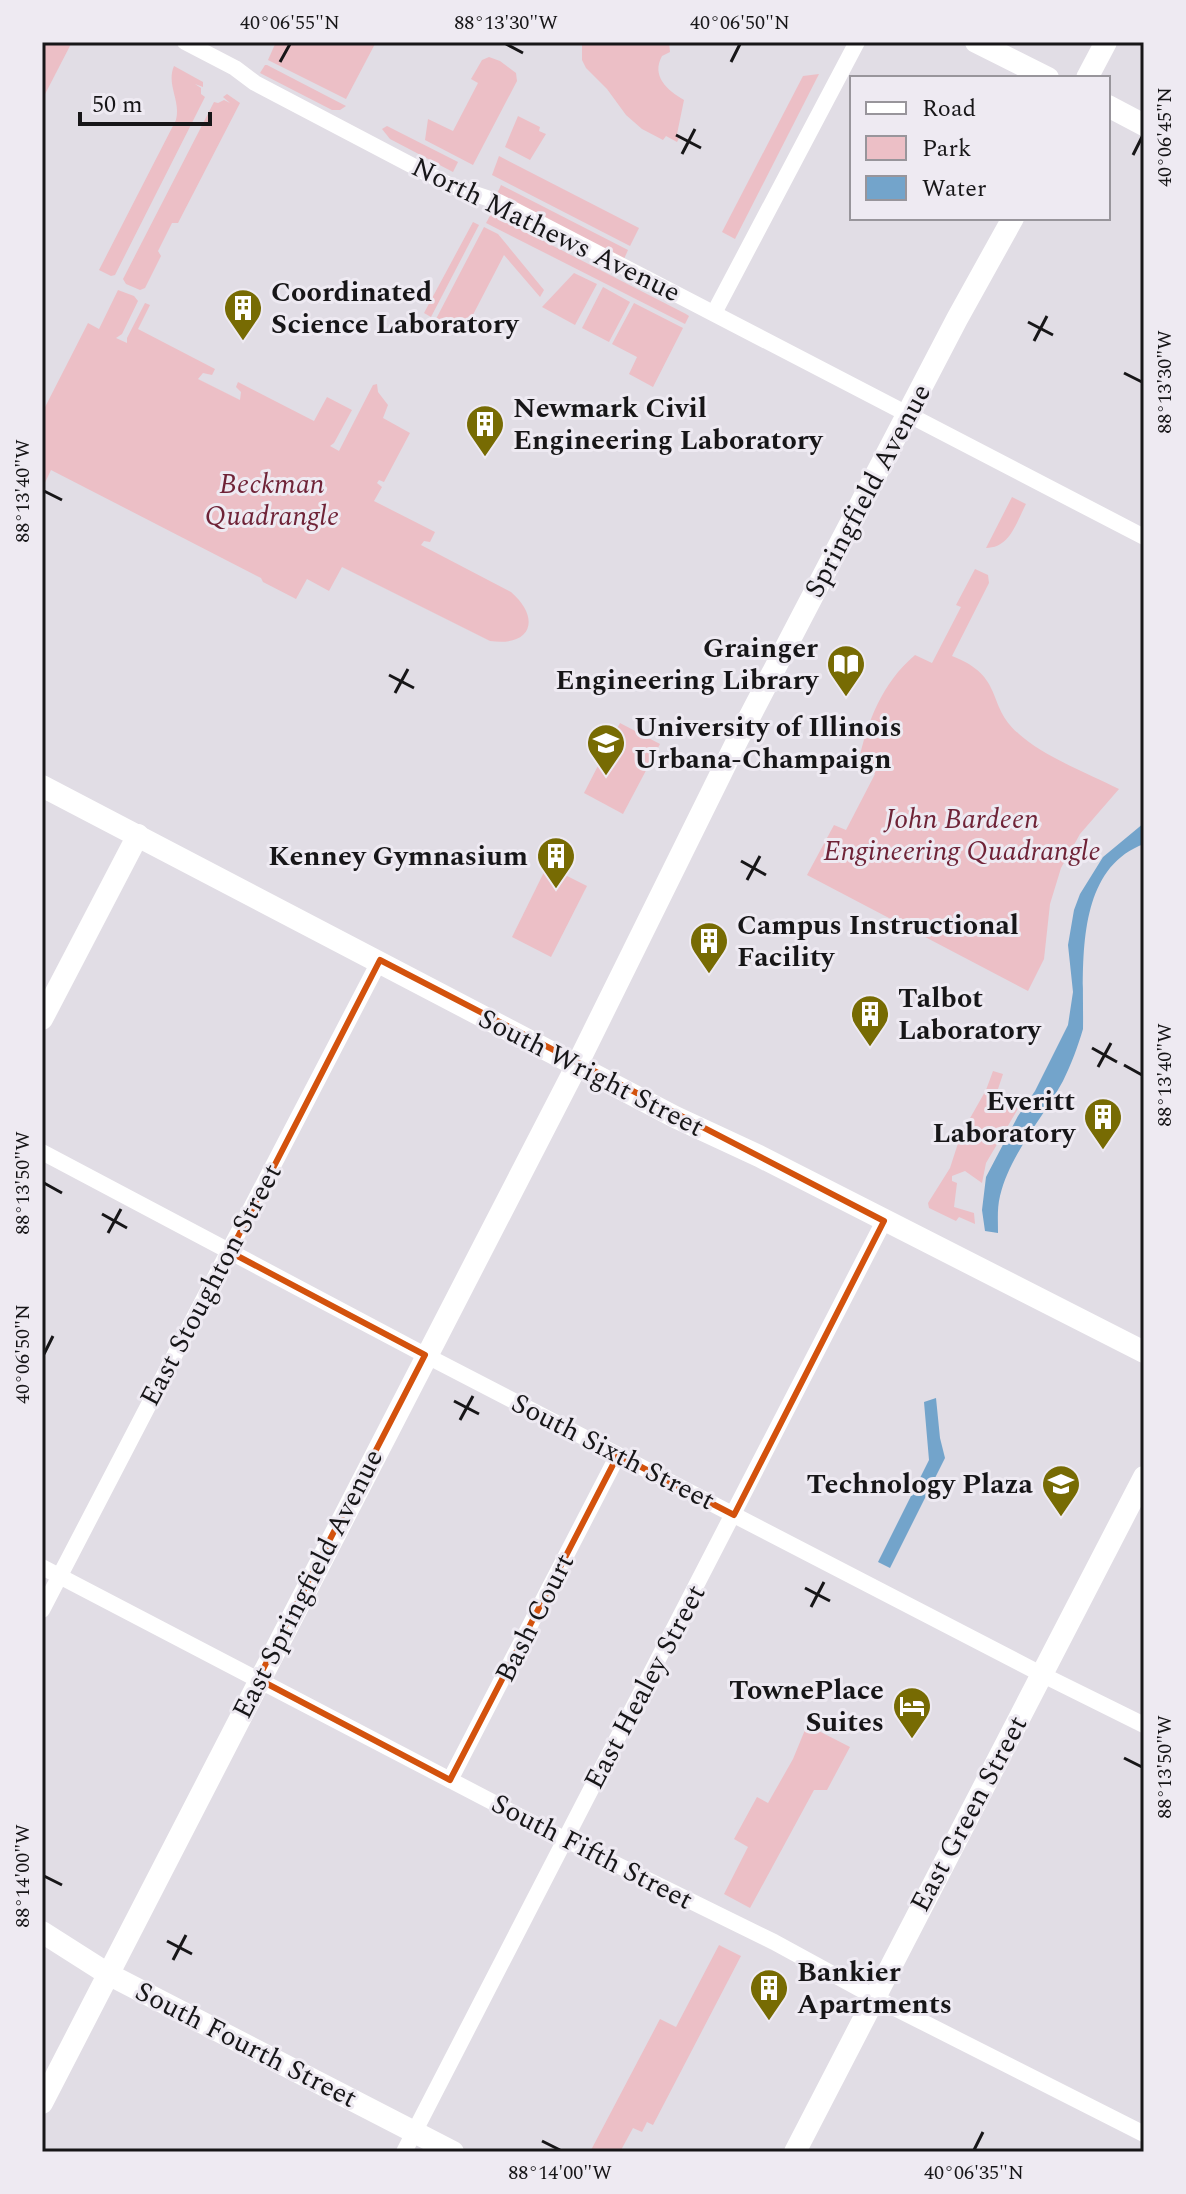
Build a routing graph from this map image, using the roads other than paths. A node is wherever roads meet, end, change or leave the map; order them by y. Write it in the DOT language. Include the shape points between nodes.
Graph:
graph roads {
  1 [pos="185,42"];
  2 [pos="857,42"];
  3 [pos="976,42"];
  4 [pos="1106,42"];
  5 [pos="1044,76"];
  6 [pos="1088,76"];
  7 [pos="1110,107"];
  8 [pos="1144,125"];
  9 [pos="1012,220"];
  10 [pos="714,313"];
  11 [pos="908,414"];
  12 [pos="1144,537"];
  13 [pos="42,786"];
  14 [pos="138,835"];
  15 [pos="380,960"];
  16 [pos="42,1019"];
  17 [pos="577,1065"];
  18 [pos="42,1152"];
  19 [pos="884,1221"];
  20 [pos="230,1252"];
  21 [pos="1144,1352"];
  22 [pos="425,1355"];
  23 [pos="618,1455"];
  24 [pos="1144,1477"];
  25 [pos="734,1515"];
  26 [pos="42,1567"];
  27 [pos="60,1575"];
  28 [pos="42,1610"];
  29 [pos="1043,1675"];
  30 [pos="258,1679"];
  31 [pos="1144,1725"];
  32 [pos="450,1780"];
  33 [pos="565,1839"];
  34 [pos="42,1932"];
  35 [pos="108,1974"];
  36 [pos="873,1996"];
  37 [pos="42,2103"];
  38 [pos="1144,2134"];
  39 [pos="409,2142"];
  40 [pos="453,2152"];
  41 [pos="795,2152"];
  1 -- 10 [label="street, North Mathews Avenue" via="451,186 499,202"];
  2 -- 10 [label="street"];
  3 -- 5 [label="street"];
  4 -- 6 [label="street"];
  7 -- 8 [label="street"];
  9 -- 11 [label="street, Springfield Avenue"];
  10 -- 11 [label="street, North Mathews Avenue"];
  11 -- 12 [label="street, North Mathews Avenue"];
  11 -- 17 [label="street, Springfield Avenue" via="675,863"];
  13 -- 14 [label="street, South Wright Street"];
  14 -- 15 [label="street, South Wright Street"];
  14 -- 16 [label="street"];
  15 -- 17 [label="street, South Wright Street"];
  15 -- 20 [label="street, East Stoughton Street"];
  17 -- 19 [label="street, South Wright Street"];
  17 -- 22 [label="street, East Springfield Avenue"];
  18 -- 20 [label="street, South Sixth Street"];
  19 -- 21 [label="street, South Wright Street"];
  19 -- 25 [label="street, East Healey Street"];
  20 -- 22 [label="street, South Sixth Street"];
  20 -- 27 [label="street, East Stoughton Street"];
  22 -- 23 [label="street, South Sixth Street"];
  22 -- 30 [label="street, East Springfield Avenue"];
  23 -- 25 [label="street, South Sixth Street"];
  23 -- 32 [label="street, Bash Court"];
  24 -- 29 [label="street, East Green Street"];
  25 -- 29 [label="street, South Sixth Street"];
  25 -- 33 [label="street, East Healey Street"];
  26 -- 27 [label="street, South Fifth Street"];
  27 -- 28 [label="street, East Stoughton Street"];
  27 -- 30 [label="street, South Fifth Street"];
  29 -- 31 [label="street, South Sixth Street"];
  29 -- 36 [label="street, East Green Street"];
  30 -- 32 [label="street, South Fifth Street"];
  30 -- 35 [label="street, East Springfield Avenue"];
  32 -- 33 [label="street, South Fifth Street"];
  33 -- 36 [label="street, South Fifth Street"];
  33 -- 39 [label="street, East Healey Street"];
  34 -- 35 [label="street, South Fourth Street"];
  35 -- 37 [label="street, East Springfield Avenue"];
  35 -- 39 [label="street, South Fourth Street"];
  36 -- 38 [label="street, South Fifth Street"];
  36 -- 41 [label="street, East Green Street"];
  39 -- 40 [label="street, South Fourth Street"];
}
